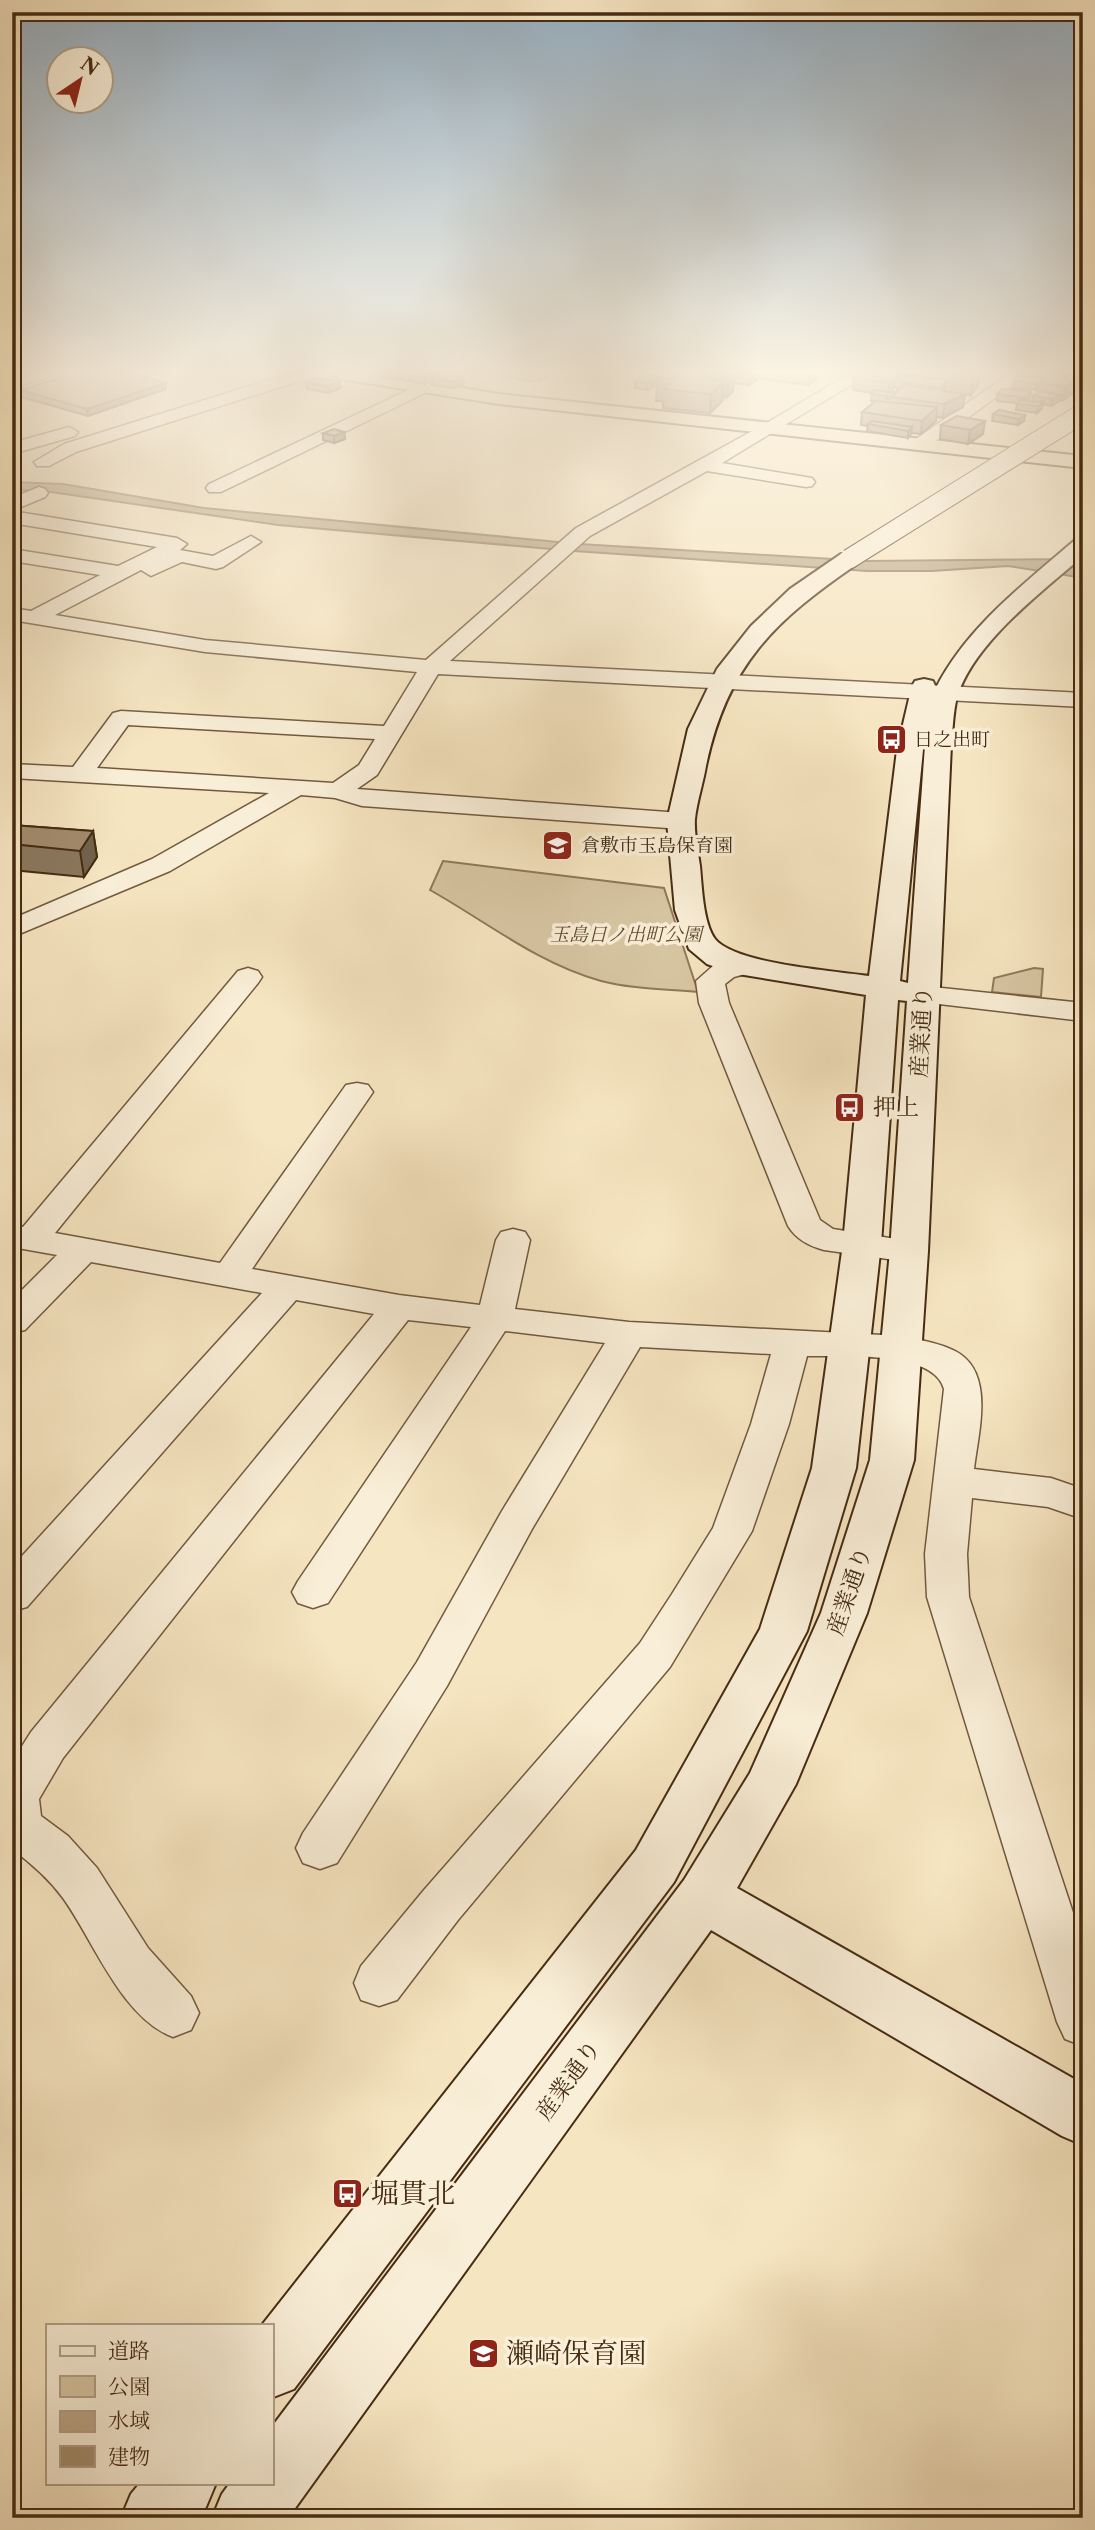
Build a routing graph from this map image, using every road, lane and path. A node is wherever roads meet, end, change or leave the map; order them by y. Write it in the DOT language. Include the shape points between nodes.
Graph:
graph roads {
  1 [pos="655,492"];
  2 [pos="956,492"];
  3 [pos="38,493"];
  4 [pos="12,505"];
  5 [pos="107,511"];
  6 [pos="22,519"];
  7 [pos="1083,525"];
  8 [pos="79,528"];
  9 [pos="12,531"];
  10 [pos="251,542"];
  11 [pos="171,554"];
  12 [pos="12,555"];
  13 [pos="1055,561"];
  14 [pos="122,573"];
  15 [pos="32,618"];
  16 [pos="431,667"];
  17 [pos="723,683"];
  18 [pos="934,692"];
  19 [pos="1083,701"];
  20 [pos="391,733"];
  21 [pos="12,771"];
  22 [pos="80,775"];
  23 [pos="297,787"];
  24 [pos="338,791"];
  25 [pos="681,821"];
  26 [pos="12,929"];
  27 [pos="743,966"];
  28 [pos="248,977"];
  29 [pos="903,991"];
  30 [pos="1083,1012"];
  31 [pos="356,1092"];
  32 [pos="22,1238"];
  33 [pos="513,1240"];
  34 [pos="862,1244"];
  35 [pos="84,1249"];
  36 [pos="909,1251"];
  37 [pos="230,1275"];
  38 [pos="288,1287"];
  39 [pos="399,1307"];
  40 [pos="495,1319"];
  41 [pos="12,1321"];
  42 [pos="629,1334"];
  43 [pos="793,1341"];
  44 [pos="851,1345"];
  45 [pos="902,1348"];
  46 [pos="954,1481"];
  47 [pos="1083,1504"];
  48 [pos="313,1592"];
  49 [pos="12,1595"];
  50 [pos="320,1848"];
  51 [pos="703,1897"];
  52 [pos="379,1983"];
  53 [pos="173,2013"];
  54 [pos="1083,2022"];
  55 [pos="1083,2116"];
  56 [pos="273,2363"];
  57 [pos="273,2481"];
  58 [pos="180,2484"];
  59 [pos="271,2484"];
  60 [pos="155,2518"];
  61 [pos="246,2518"];
  1 -- 16 [label="street" via="583,532"];
  2 -- 17 [label="street, bridge" via="798,594 759,631"];
  3 -- 4 [label="street"];
  5 -- 8 [label="street"];
  6 -- 8 [label="street"];
  6 -- 9 [label="street"];
  7 -- 13 [label="street, 産業通り"];
  8 -- 11 [label="street" via="177,544"];
  10 -- 11 [label="street" via="216,563"];
  11 -- 14 [label="street"];
  11 -- 15 [label="street"];
  12 -- 14 [label="street"];
  13 -- 18 [label="street, 産業通り" via="987,633 954,676"];
  14 -- 15 [label="street"];
  15 -- 16 [label="street" via="205,646"];
  16 -- 17 [label="street"];
  16 -- 20 [label="street"];
  17 -- 18 [label="street"];
  17 -- 25 [label="street" via="702,729"];
  18 -- 19 [label="street"];
  18 -- 29 [label="street, 産業通り" via="938,744"];
  20 -- 22 [label="street" via="121,718"];
  20 -- 24 [label="street" via="368,770"];
  21 -- 22 [label="street"];
  22 -- 23 [label="street"];
  23 -- 24 [label="street"];
  23 -- 26 [label="street" via="161,865"];
  24 -- 25 [label="street" via="362,799"];
  25 -- 27 [label="street" via="690,910 700,942 718,957"];
  27 -- 29 [label="street"];
  27 -- 34 [label="street" via="710,981 714,1003 805,1226 824,1239"];
  28 -- 32 [label="street"];
  29 -- 30 [label="street"];
  29 -- 34 [label="street, 産業通り"];
  29 -- 36 [label="street, 産業通り"];
  31 -- 37 [label="street"];
  32 -- 35 [label="street"];
  33 -- 40 [label="street"];
  34 -- 36 [label="street"];
  34 -- 44 [label="street, 産業通り"];
  35 -- 37 [label="street"];
  35 -- 41 [label="street"];
  36 -- 45 [label="street, 産業通り"];
  37 -- 38 [label="street"];
  38 -- 39 [label="street"];
  38 -- 49 [label="street"];
  39 -- 40 [label="street"];
  39 -- 53 [label="street" via="47,1745 16,1797 18,1826 51,1851 80,1883 130,1964"];
  40 -- 42 [label="street"];
  40 -- 48 [label="street"];
  42 -- 43 [label="street"];
  42 -- 50 [label="street" via="516,1522 432,1674"];
  43 -- 44 [label="street"];
  43 -- 52 [label="street" via="732,1531 681,1616 655,1655"];
  44 -- 45 [label="street"];
  44 -- 56 [label="street, 産業通り" via="834,1468 783,1631 655,1866"];
  45 -- 46 [label="street" via="937,1357 956,1368 962,1378"];
  45 -- 51 [label="street, 産業通り" via="892,1460 844,1612 771,1784"];
  46 -- 47 [label="street" via="1051,1493"];
  46 -- 54 [label="street" via="946,1554 948,1597"];
  51 -- 55 [label="street"];
  51 -- 57 [label="street, 産業通り"];
  58 -- 60 [label="street"];
  59 -- 61 [label="street, 産業通り"];
}
